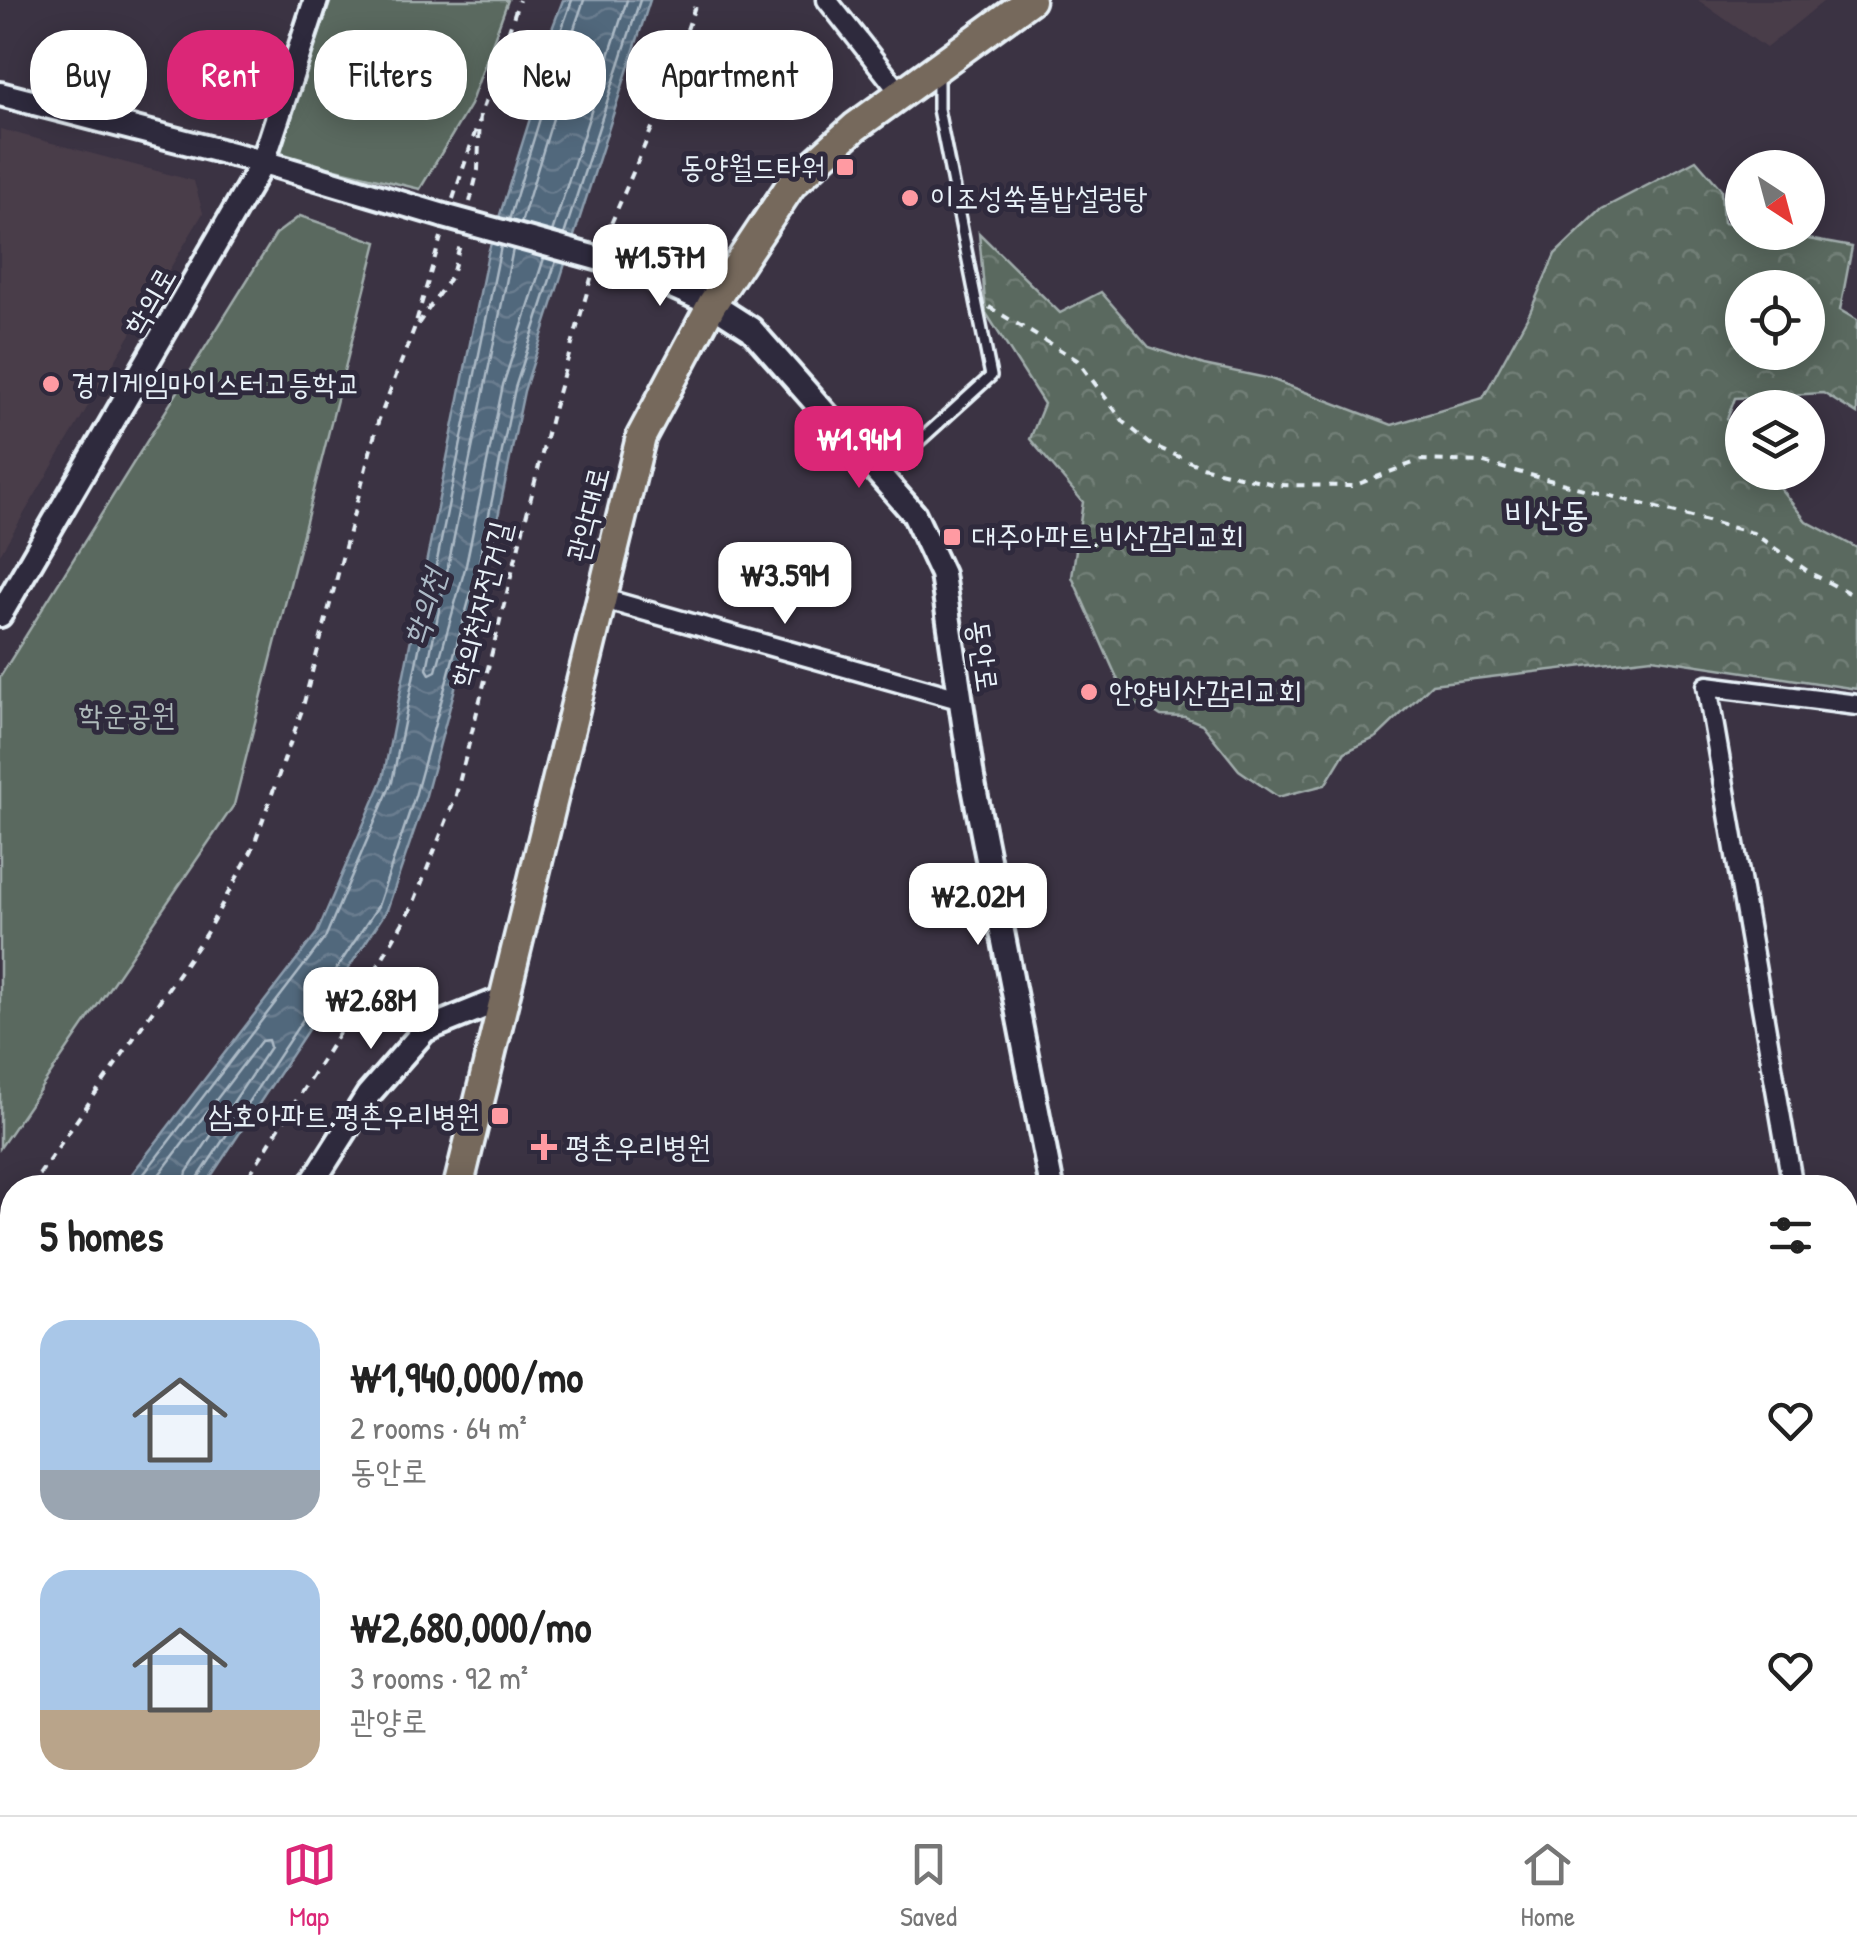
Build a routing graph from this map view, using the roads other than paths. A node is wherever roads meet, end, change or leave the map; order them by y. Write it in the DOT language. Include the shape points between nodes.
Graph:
graph roads {
  1 [pos="316,0"];
  2 [pos="827,0"];
  3 [pos="1030,0"];
  4 [pos="938,68"];
  5 [pos="0,94"];
  6 [pos="901,94"];
  7 [pos="263,162"];
  8 [pos="712,304"];
  9 [pos="881,476"];
  10 [pos="600,598"];
  11 [pos="0,616"];
  12 [pos="959,700"];
  13 [pos="1857,705"];
  14 [pos="502,1000"];
  15 [pos="316,1175"];
  16 [pos="461,1175"];
  17 [pos="1050,1175"];
  18 [pos="1791,1175"];
  1 -- 7 [label="street, 학의로"];
  2 -- 6 [label="street"];
  3 -- 4 [label="main road, 관악대로"];
  4 -- 6 [label="main road, 관악대로"];
  4 -- 9 [label="lane" via="938,108 991,376"];
  5 -- 7 [label="street"];
  6 -- 8 [label="main road, 관악대로" via="791,185"];
  7 -- 8 [label="street, 동안로, bridge" via="629,267"];
  7 -- 11 [label="street, 학의로"];
  8 -- 9 [label="street, 동안로" via="751,329"];
  8 -- 10 [label="main road, 관악대로" via="642,437"];
  9 -- 12 [label="street, 동안로" via="914,514 942,574"];
  10 -- 12 [label="street"];
  10 -- 14 [label="main road, 관악대로"];
  12 -- 17 [label="street, 동안로"];
  13 -- 18 [label="street" via="1707,686"];
  14 -- 15 [label="street" via="425,1030 368,1095"];
  14 -- 16 [label="main road, 관악대로"];
}
